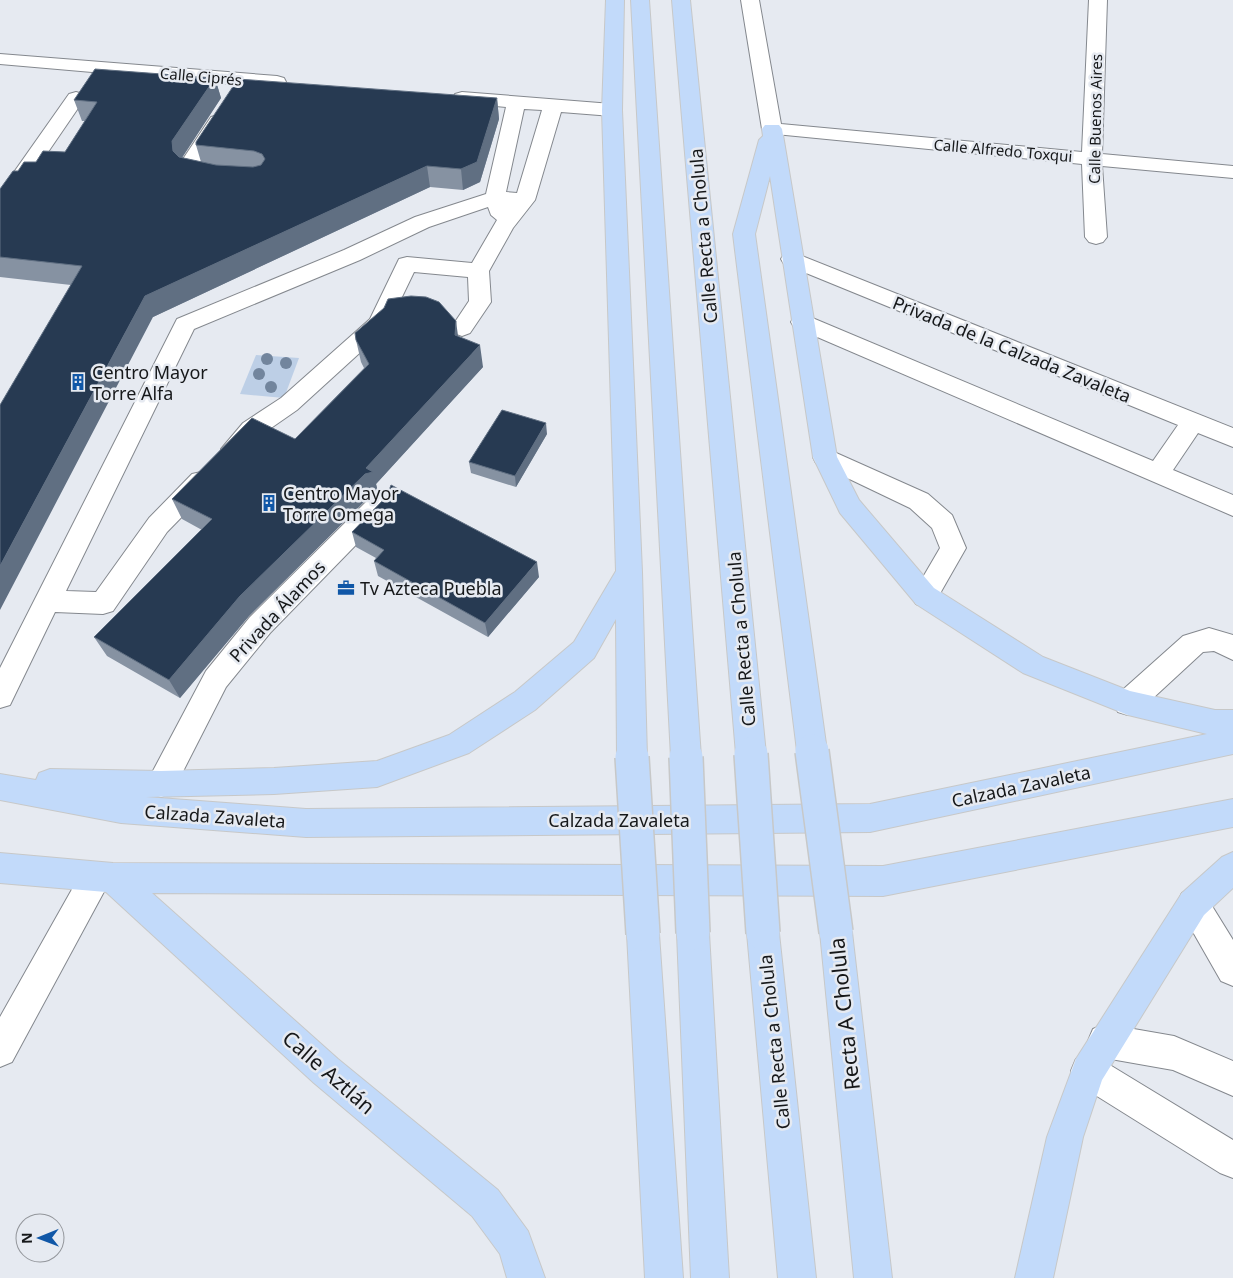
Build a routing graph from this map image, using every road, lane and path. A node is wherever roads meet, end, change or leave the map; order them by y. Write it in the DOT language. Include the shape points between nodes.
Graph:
graph roads {
  1 [pos="615,0"];
  2 [pos="640,0"];
  3 [pos="681,0"];
  4 [pos="750,0"];
  5 [pos="1098,0"];
  6 [pos="0,59"];
  7 [pos="245,80"];
  8 [pos="293,84"];
  9 [pos="448,97"];
  10 [pos="76,98"];
  11 [pos="516,102"];
  12 [pos="553,106"];
  13 [pos="612,110"];
  14 [pos="772,129"];
  15 [pos="1092,158"];
  16 [pos="1233,172"];
  17 [pos="232,177"];
  18 [pos="495,198"];
  19 [pos="525,200"];
  20 [pos="0,207"];
  21 [pos="504,225"];
  22 [pos="1096,237"];
  23 [pos="792,260"];
  24 [pos="478,270"];
  25 [pos="802,322"];
  26 [pos="462,328"];
  27 [pos="1193,422"];
  28 [pos="1233,438"];
  29 [pos="825,457"];
  30 [pos="1158,474"];
  31 [pos="381,504"];
  32 [pos="1233,506"];
  33 [pos="629,572"];
  34 [pos="925,596"];
  35 [pos="49,601"];
  36 [pos="1233,648"];
  37 [pos="0,696"];
  38 [pos="1128,703"];
  39 [pos="1233,723"];
  40 [pos="1233,741"];
  41 [pos="0,781"];
  42 [pos="161,784"];
  43 [pos="0,787"];
  44 [pos="1233,813"];
  45 [pos="1233,867"];
  46 [pos="0,868"];
  47 [pos="104,878"];
  48 [pos="1193,904"];
  49 [pos="1233,970"];
  50 [pos="1105,1041"];
  51 [pos="0,1050"];
  52 [pos="1088,1071"];
  53 [pos="1233,1079"];
  54 [pos="1233,1160"];
  55 [pos="526,1278"];
  56 [pos="664,1278"];
  57 [pos="710,1278"];
  58 [pos="797,1278"];
  59 [pos="873,1278"];
  60 [pos="1034,1278"];
  1 -- 13 [label="main road"];
  2 -- 57 [label="main road, bridge" via="686,757"];
  3 -- 58 [label="main road, Calle Recta a Cholula, bridge" via="751,754 763,933"];
  4 -- 14 [label="street"];
  5 -- 15 [label="street, Calle Buenos Aires"];
  6 -- 7 [label="street, Calle Ciprés"];
  7 -- 8 [label="street, Calle Ciprés"];
  7 -- 17 [label="street" via="191,162 191,170 196,174"];
  9 -- 11 [label="street"];
  10 -- 20 [label="street"];
  11 -- 12 [label="street"];
  11 -- 18 [label="street"];
  12 -- 13 [label="street"];
  12 -- 19 [label="street"];
  13 -- 33 [label="main road"];
  14 -- 15 [label="street, Calle Alfredo Toxqui"];
  14 -- 23 [label="main road"];
  14 -- 59 [label="main road, Recta A Cholula, bridge" via="744,234 836,932"];
  15 -- 16 [label="street, Calle Alfredo Toxqui"];
  15 -- 22 [label="street, Calle Buenos Aires"];
  18 -- 19 [label="street"];
  18 -- 21 [label="street"];
  18 -- 35 [label="street" via="422,222 352,255 185,324"];
  19 -- 21 [label="street"];
  21 -- 24 [label="street"];
  23 -- 25 [label="main road"];
  23 -- 27 [label="street, Privada de la Calzada Zavaleta"];
  24 -- 26 [label="street" via="480,302"];
  24 -- 35 [label="street" via="407,264 379,323 288,404 252,429 165,518 103,603"];
  25 -- 29 [label="main road"];
  25 -- 30 [label="street"];
  27 -- 28 [label="street, Privada de la Calzada Zavaleta"];
  27 -- 30 [label="street"];
  29 -- 34 [label="main road" via="849,506"];
  29 -- 34 [label="street" via="919,501 943,522 953,548"];
  30 -- 32 [label="street"];
  31 -- 42 [label="street, Privada Álamos" via="260,624 216,679"];
  33 -- 42 [label="main road" via="584,650 525,701 459,744 377,774"];
  33 -- 56 [label="main road, bridge" via="632,757"];
  34 -- 38 [label="main road" via="1033,665"];
  35 -- 37 [label="street"];
  36 -- 38 [label="street" via="1205,638 1193,644"];
  38 -- 39 [label="main road" via="1215,723"];
  40 -- 43 [label="main road, Calzada Zavaleta" via="870,818 306,823 121,809"];
  41 -- 42 [label="main road"];
  44 -- 47 [label="main road" via="883,881"];
  45 -- 48 [label="main road"];
  46 -- 47 [label="main road"];
  47 -- 51 [label="street"];
  47 -- 55 [label="main road, Calle Aztlán" via="326,1071 485,1203 515,1244"];
  48 -- 49 [label="street"];
  48 -- 50 [label="main road"];
  50 -- 52 [label="main road"];
  50 -- 53 [label="street" via="1174,1053"];
  52 -- 54 [label="street"];
  52 -- 60 [label="main road" via="1065,1137"];
}
